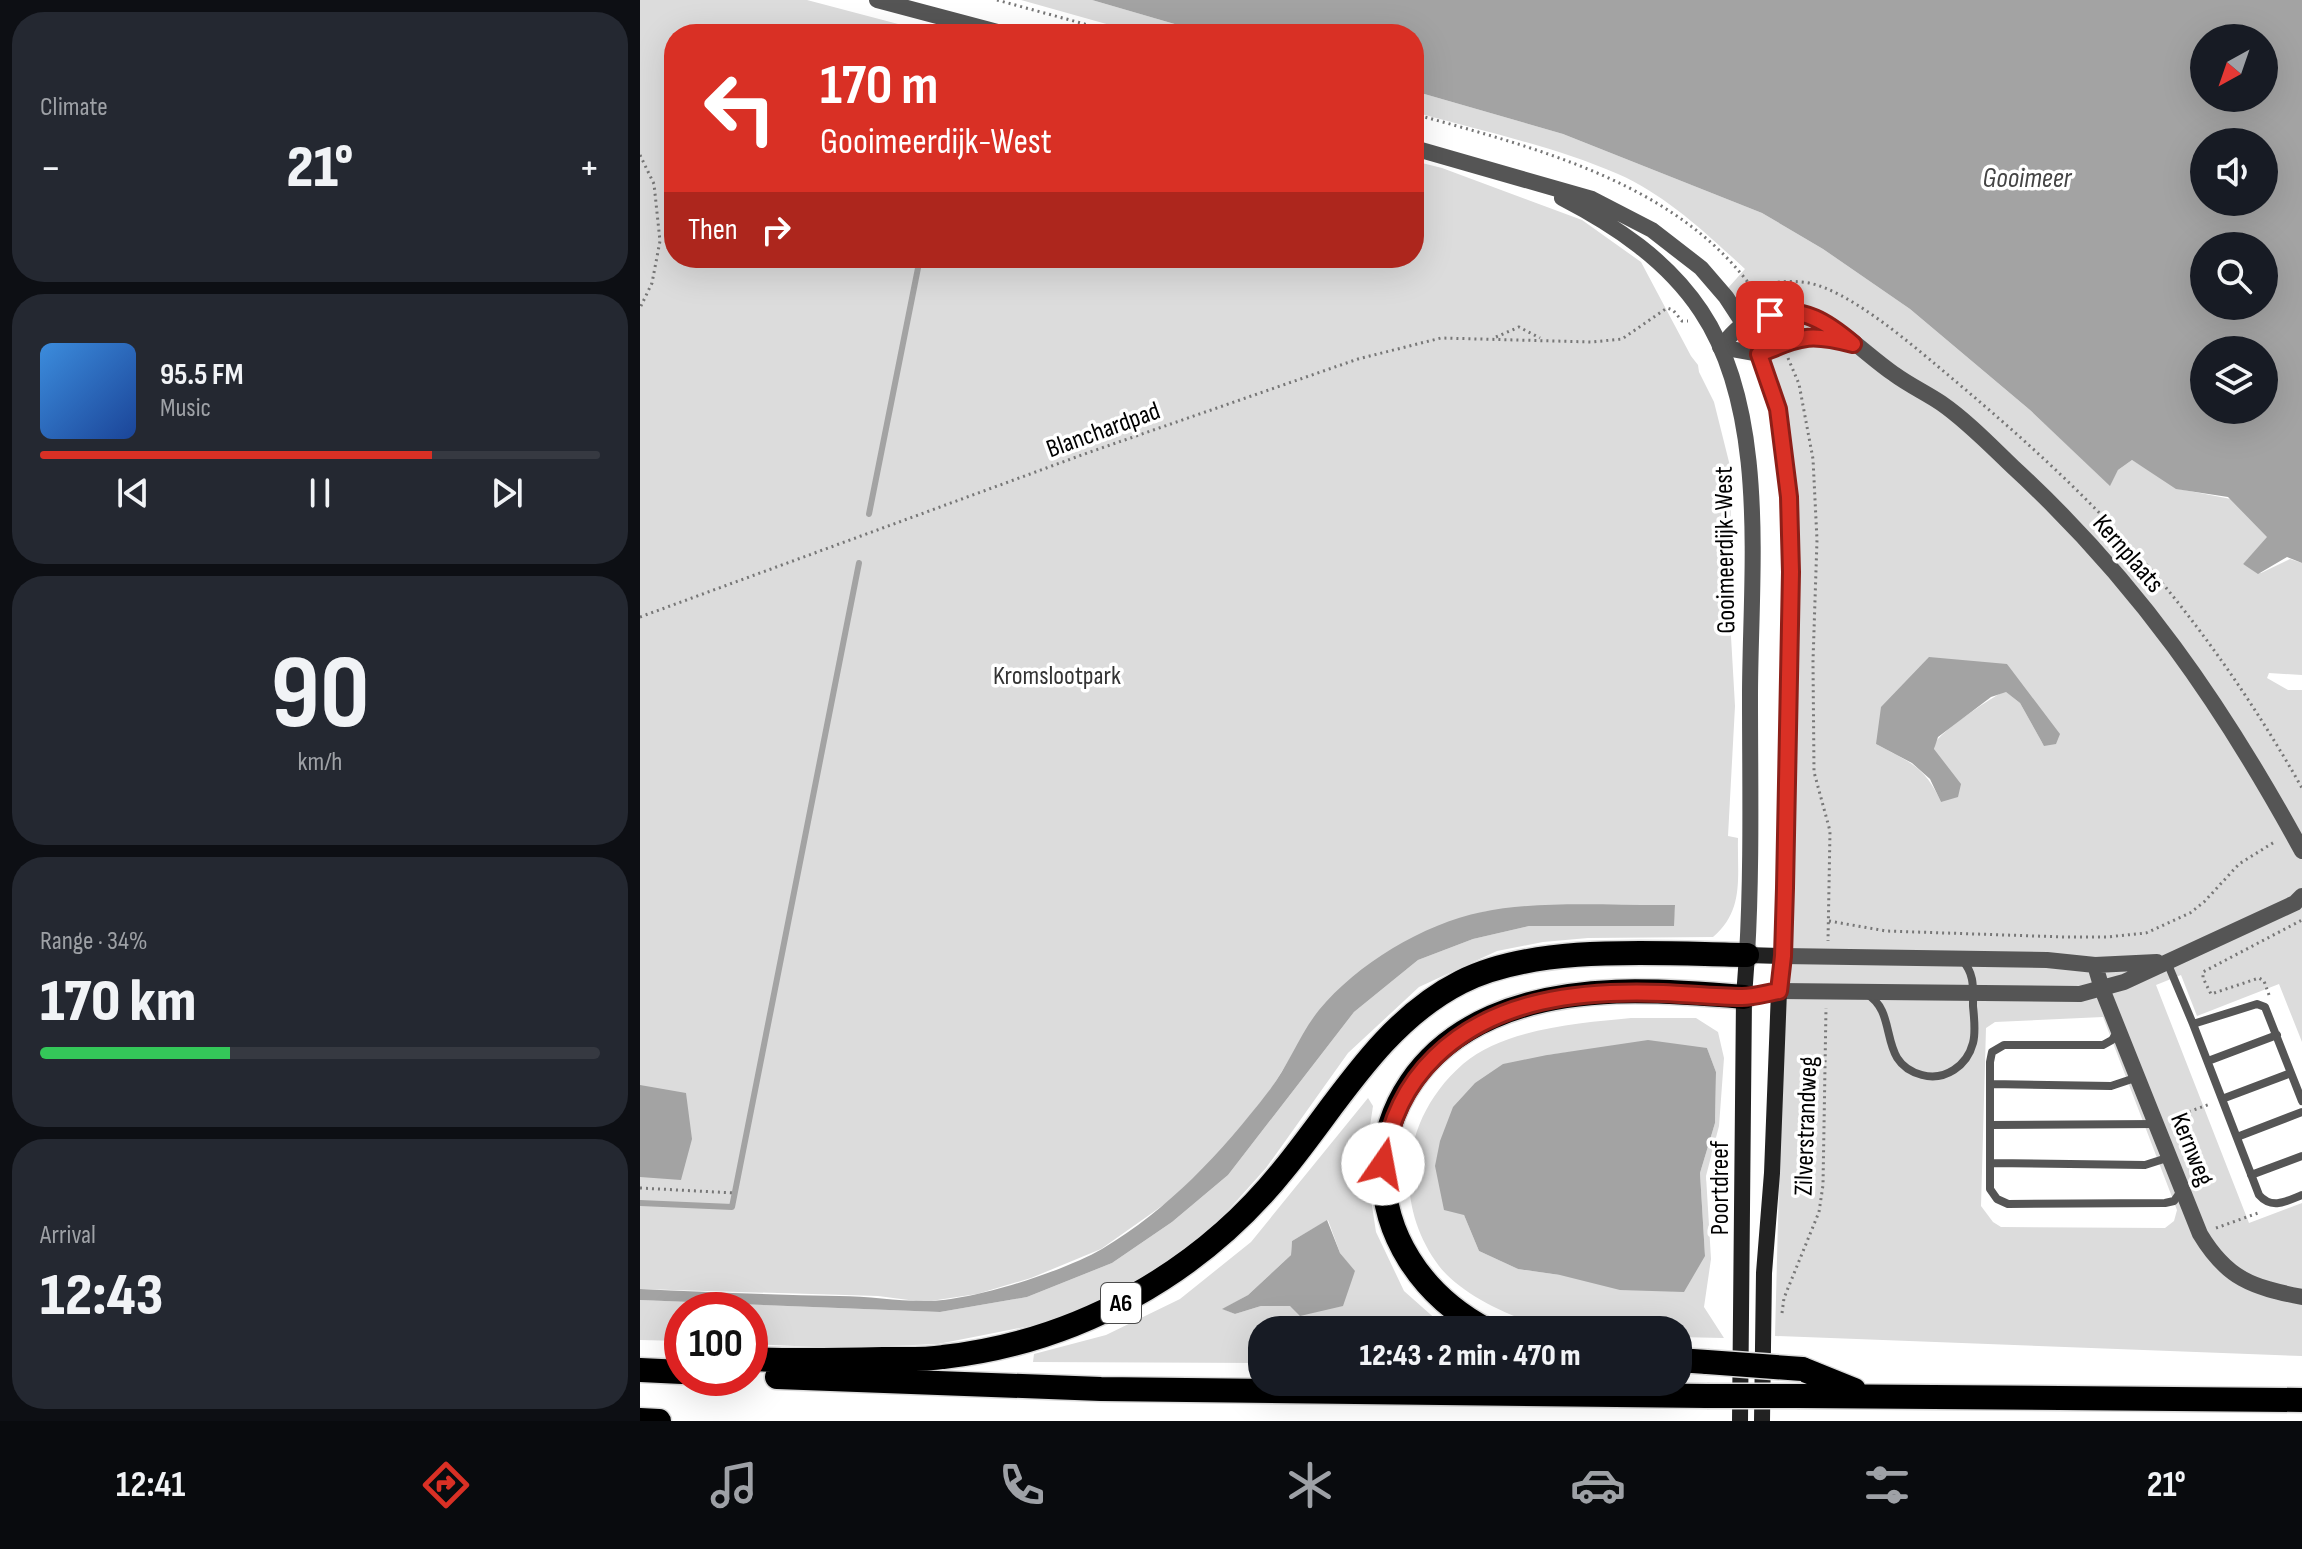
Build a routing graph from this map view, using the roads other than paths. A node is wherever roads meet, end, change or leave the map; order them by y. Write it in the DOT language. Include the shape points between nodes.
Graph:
graph roads {
  1 [pos="877,0"];
  2 [pos="967,24"];
  3 [pos="1424,151"];
  4 [pos="1540,185"];
  5 [pos="1743,323"];
  6 [pos="1853,344"];
  7 [pos="1720,347"];
  8 [pos="1759,354"];
  9 [pos="2302,851"];
  10 [pos="2302,896"];
  11 [pos="1747,955"];
  12 [pos="1783,956"];
  13 [pos="1960,958"];
  14 [pos="2166,961"];
  15 [pos="2095,965"];
  16 [pos="2102,989"];
  17 [pos="1779,991"];
  18 [pos="1863,992"];
  19 [pos="1973,994"];
  20 [pos="1744,997"];
  21 [pos="2193,1024"];
  22 [pos="2117,1027"];
  23 [pos="2277,1035"];
  24 [pos="2208,1061"];
  25 [pos="2291,1073"];
  26 [pos="2138,1077"];
  27 [pos="1990,1084"];
  28 [pos="2222,1099"];
  29 [pos="2302,1101"];
  30 [pos="2302,1112"];
  31 [pos="2157,1124"];
  32 [pos="1990,1125"];
  33 [pos="2237,1137"];
  34 [pos="2302,1156"];
  35 [pos="2170,1157"];
  36 [pos="1990,1163"];
  37 [pos="2251,1175"];
  38 [pos="2183,1188"];
  39 [pos="2302,1195"];
  40 [pos="2302,1297"];
  41 [pos="1465,1316"];
  42 [pos="768,1360"];
  43 [pos="1692,1361"];
  44 [pos="640,1370"];
  45 [pos="664,1371"];
  46 [pos="768,1376"];
  47 [pos="1867,1395"];
  48 [pos="2302,1400"];
  49 [pos="640,1420"];
  50 [pos="659,1421"];
  51 [pos="1740,1421"];
  52 [pos="1762,1421"];
  1 -- 2 [label="street"];
  3 -- 4 [label="street, Gooimeerdijk-West"];
  4 -- 5 [label="street, Gooimeerdijk-West" via="1592,199 1652,230 1701,268"];
  4 -- 7 [label="street, Gooimeerdijk-West" via="1602,219 1656,259 1702,312"];
  5 -- 6 [label="street, Kernplaats" via="1784,312 1814,317"];
  5 -- 7 [label="street, Kernplaats"];
  5 -- 8 [label="street, Gooimeerdijk-West"];
  6 -- 8 [label="street, Kernplaats" via="1804,336"];
  6 -- 9 [label="street, Kernplaats" via="1941,403 2030,482 2108,563 2200,680"];
  7 -- 8 [label="street"];
  7 -- 11 [label="street, Gooimeerdijk-West" via="1740,414 1751,491"];
  8 -- 12 [label="street, Gooimeerdijk-West" via="1778,409 1789,497"];
  10 -- 14 [label="street"];
  11 -- 12 [label="main road"];
  11 -- 20 [label="main road, Poortdreef"];
  11 -- 42 [label="highway, A6" via="1536,958 1462,981 1388,1037 1243,1217 1165,1278 1070,1327 943,1357"];
  12 -- 13 [label="street"];
  12 -- 17 [label="main road, Poortdreef"];
  13 -- 15 [label="street"];
  13 -- 19 [label="lane" via="1971,971"];
  14 -- 15 [label="street"];
  14 -- 16 [label="street"];
  14 -- 21 [label="lane"];
  15 -- 16 [label="street, Kernweg"];
  16 -- 19 [label="street" via="2080,994"];
  16 -- 22 [label="street, Kernweg"];
  17 -- 18 [label="street"];
  17 -- 20 [label="main road"];
  17 -- 52 [label="main road, Poortdreef"];
  18 -- 19 [label="street"];
  18 -- 19 [label="lane" via="1880,1006 1890,1045 1903,1065 1936,1077 1957,1069 1974,1041"];
  20 -- 41 [label="highway" via="1658,992 1547,1000 1490,1018 1427,1065 1410,1085 1387,1137 1387,1210 1407,1259 1425,1284"];
  20 -- 51 [label="main road, Poortdreef"];
  21 -- 23 [label="lane" via="2257,1004 2265,1007"];
  21 -- 24 [label="lane"];
  22 -- 26 [label="street, Kernweg"];
  22 -- 27 [label="lane" via="2112,1040 2103,1045 1999,1046 1990,1057"];
  23 -- 24 [label="lane"];
  23 -- 25 [label="lane"];
  24 -- 28 [label="lane"];
  25 -- 28 [label="lane"];
  25 -- 29 [label="lane"];
  26 -- 27 [label="lane" via="2111,1086"];
  26 -- 31 [label="street, Kernweg"];
  27 -- 32 [label="lane"];
  28 -- 33 [label="lane"];
  30 -- 33 [label="lane"];
  31 -- 32 [label="lane"];
  31 -- 35 [label="street, Kernweg"];
  32 -- 36 [label="lane"];
  33 -- 37 [label="lane"];
  34 -- 37 [label="lane"];
  35 -- 36 [label="lane" via="2145,1165"];
  35 -- 38 [label="street, Kernweg"];
  36 -- 38 [label="lane" via="1990,1189 2008,1204 2165,1203"];
  37 -- 39 [label="lane" via="2269,1204"];
  38 -- 40 [label="street, Kernweg" via="2215,1258 2238,1278"];
  43 -- 47 [label="highway, bridge" via="1802,1369"];
  44 -- 45 [label="highway"];
  46 -- 47 [label="highway, bridge" via="1101,1389"];
  47 -- 48 [label="highway"];
  49 -- 50 [label="highway"];
}
